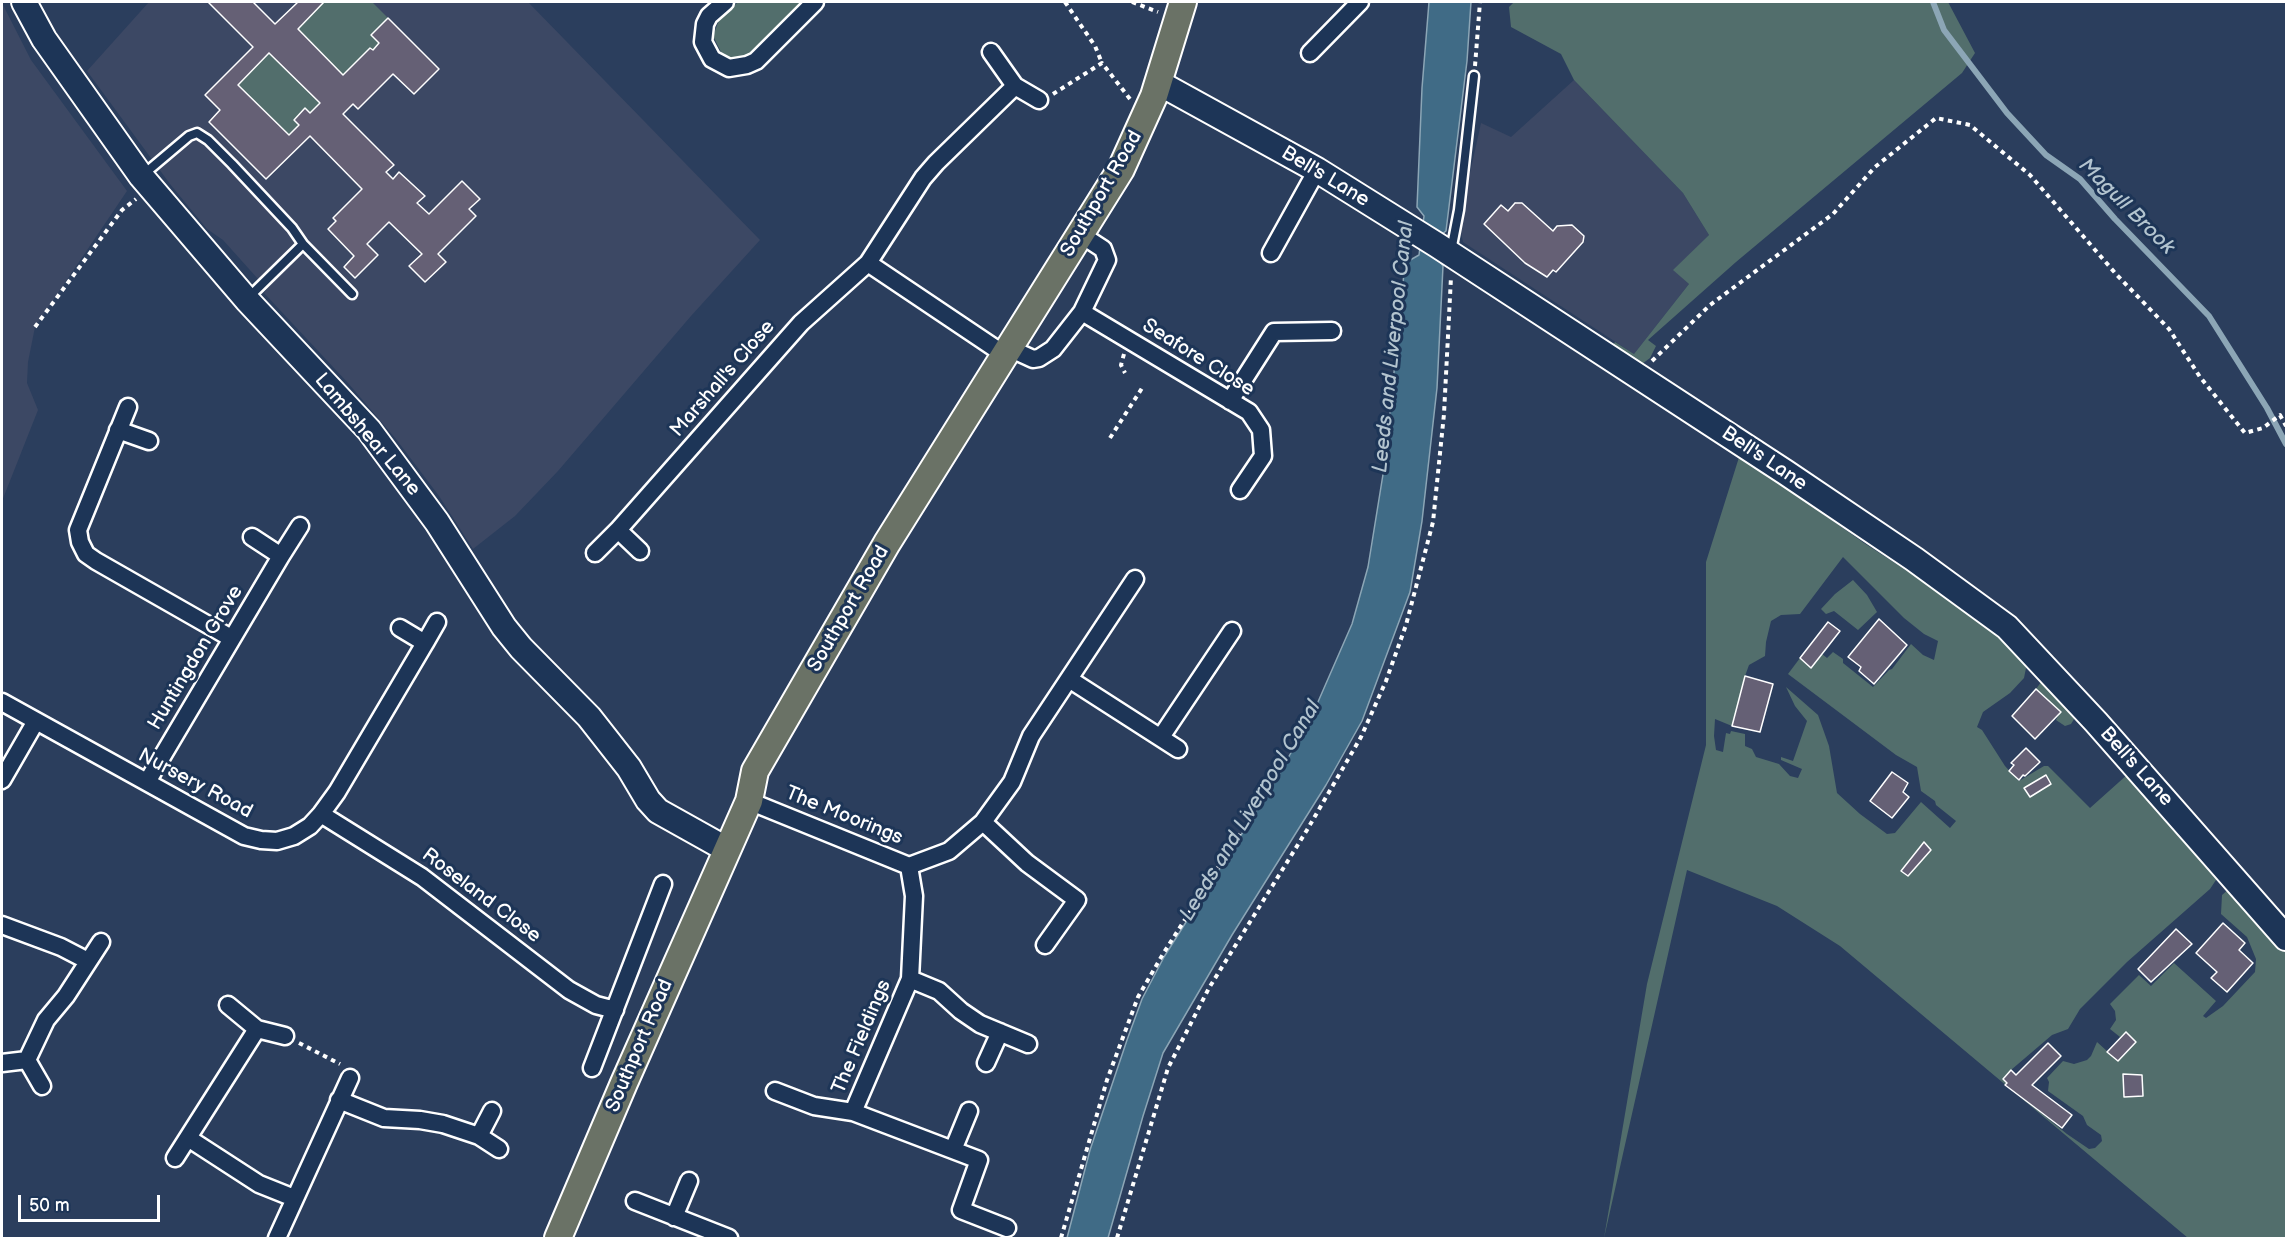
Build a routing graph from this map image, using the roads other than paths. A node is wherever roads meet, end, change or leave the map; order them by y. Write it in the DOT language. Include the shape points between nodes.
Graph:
graph roads {
  1 [pos="24,2"];
  2 [pos="725,2"];
  3 [pos="815,2"];
  4 [pos="1183,2"];
  5 [pos="1360,2"];
  6 [pos="991,52"];
  7 [pos="1310,53"];
  8 [pos="1474,76"];
  9 [pos="1159,83"];
  10 [pos="1015,86"];
  11 [pos="1043,98"];
  12 [pos="1317,170"];
  13 [pos="136,183"];
  14 [pos="1080,234"];
  15 [pos="303,244"];
  16 [pos="1444,250"];
  17 [pos="1271,253"];
  18 [pos="868,263"];
  19 [pos="352,294"];
  20 [pos="247,300"];
  21 [pos="1082,312"];
  22 [pos="1332,332"];
  23 [pos="1007,351"];
  24 [pos="1230,401"];
  25 [pos="128,407"];
  26 [pos="118,430"];
  27 [pos="149,441"];
  28 [pos="1240,490"];
  29 [pos="300,525"];
  30 [pos="618,530"];
  31 [pos="252,537"];
  32 [pos="640,552"];
  33 [pos="596,553"];
  34 [pos="281,556"];
  35 [pos="1135,579"];
  36 [pos="437,622"];
  37 [pos="400,628"];
  38 [pos="1232,631"];
  39 [pos="231,638"];
  40 [pos="424,643"];
  41 [pos="1069,679"];
  42 [pos="2,702"];
  43 [pos="36,721"];
  44 [pos="1161,737"];
  45 [pos="1178,749"];
  46 [pos="2,780"];
  47 [pos="147,782"];
  48 [pos="748,801"];
  49 [pos="321,814"];
  50 [pos="983,822"];
  51 [pos="726,849"];
  52 [pos="909,866"];
  53 [pos="663,884"];
  54 [pos="2,925"];
  55 [pos="2286,938"];
  56 [pos="100,942"];
  57 [pos="1045,945"];
  58 [pos="88,961"];
  59 [pos="910,979"];
  60 [pos="228,1005"];
  61 [pos="615,1010"];
  62 [pos="256,1029"];
  63 [pos="1000,1032"];
  64 [pos="285,1036"];
  65 [pos="1028,1044"];
  66 [pos="27,1060"];
  67 [pos="2,1063"];
  68 [pos="986,1063"];
  69 [pos="592,1068"];
  70 [pos="346,1071"];
  71 [pos="42,1086"];
  72 [pos="775,1090"];
  73 [pos="339,1100"];
  74 [pos="492,1111"];
  75 [pos="969,1111"];
  76 [pos="853,1112"];
  77 [pos="479,1136"];
  78 [pos="188,1138"];
  79 [pos="499,1149"];
  80 [pos="953,1150"];
  81 [pos="175,1158"];
  82 [pos="689,1181"];
  83 [pos="294,1198"];
  84 [pos="635,1202"];
  85 [pos="674,1217"];
  86 [pos="1007,1228"];
  87 [pos="277,1239"];
  88 [pos="558,1239"];
  89 [pos="729,1239"];
  1 -- 13 [label="street, Lambshear Lane"];
  2 -- 3 [label="street" via="709,16 703,42 712,59 738,68 756,61"];
  4 -- 9 [label="main road, Southport Road"];
  5 -- 7 [label="street"];
  6 -- 10 [label="street"];
  8 -- 16 [label="lane" via="1459,210"];
  9 -- 12 [label="street, Bell's Lane"];
  9 -- 14 [label="main road, Southport Road" via="1121,169"];
  10 -- 11 [label="street"];
  10 -- 18 [label="street, Marshall's Close" via="923,178"];
  12 -- 16 [label="street, Bell's Lane"];
  12 -- 17 [label="street"];
  13 -- 15 [label="lane" via="197,133 275,208"];
  13 -- 20 [label="street, Lambshear Lane"];
  14 -- 21 [label="street" via="1103,249 1107,260"];
  14 -- 23 [label="main road, Southport Road"];
  15 -- 19 [label="lane"];
  15 -- 20 [label="lane"];
  16 -- 55 [label="street, Bell's Lane" via="1914,559 2007,627"];
  18 -- 23 [label="street"];
  18 -- 30 [label="street, Marshall's Close" via="801,323"];
  20 -- 51 [label="street, Lambshear Lane" via="369,430 437,522 504,627 589,717 654,807"];
  21 -- 23 [label="street" via="1053,349 1039,358"];
  21 -- 24 [label="street, Seafore Close"];
  22 -- 24 [label="street" via="1274,332"];
  23 -- 48 [label="main road, Southport Road" via="887,543 755,771"];
  24 -- 28 [label="street, Seafore Close" via="1249,412 1261,430 1263,456"];
  25 -- 26 [label="street"];
  26 -- 27 [label="street"];
  26 -- 39 [label="street" via="78,530 80,543 96,561"];
  29 -- 34 [label="street, Huntingdon Grove"];
  30 -- 32 [label="street"];
  30 -- 33 [label="street, Marshall's Close"];
  31 -- 34 [label="street"];
  34 -- 39 [label="street, Huntingdon Grove"];
  35 -- 41 [label="street, The Moorings"];
  36 -- 40 [label="street, Nursery Road"];
  37 -- 40 [label="street"];
  38 -- 44 [label="street"];
  39 -- 47 [label="street, Huntingdon Grove"];
  40 -- 49 [label="street, Nursery Road"];
  41 -- 44 [label="street"];
  41 -- 50 [label="street, The Moorings" via="1030,736 1012,782"];
  42 -- 43 [label="street, Nursery Road"];
  43 -- 46 [label="street"];
  43 -- 47 [label="street, Nursery Road"];
  44 -- 45 [label="street"];
  47 -- 49 [label="street, Nursery Road" via="244,836 261,840 294,836"];
  48 -- 51 [label="main road, Southport Road"];
  48 -- 52 [label="street, The Moorings"];
  49 -- 61 [label="street, Roseland Close" via="422,876 569,990"];
  50 -- 52 [label="street, The Moorings" via="950,851"];
  50 -- 57 [label="street" via="1027,863 1077,900"];
  51 -- 88 [label="main road, Southport Road"];
  52 -- 59 [label="street, The Fieldings" via="914,896"];
  53 -- 61 [label="street"];
  54 -- 58 [label="street"];
  56 -- 58 [label="street"];
  58 -- 66 [label="street" via="46,1020"];
  59 -- 63 [label="street, The Fieldings" via="939,991 980,1024"];
  59 -- 76 [label="street, The Fieldings"];
  60 -- 62 [label="street"];
  61 -- 69 [label="street"];
  62 -- 64 [label="street"];
  62 -- 78 [label="street"];
  63 -- 65 [label="street, The Fieldings"];
  63 -- 68 [label="street"];
  66 -- 67 [label="street"];
  66 -- 71 [label="street"];
  70 -- 73 [label="street"];
  72 -- 76 [label="street, The Fieldings" via="814,1106"];
  73 -- 77 [label="street" via="384,1118 442,1124"];
  73 -- 83 [label="street"];
  74 -- 77 [label="street"];
  75 -- 80 [label="street"];
  76 -- 80 [label="street, The Fieldings"];
  77 -- 79 [label="street"];
  78 -- 81 [label="street"];
  78 -- 83 [label="street" via="259,1184"];
  80 -- 86 [label="street, The Fieldings" via="979,1160 961,1210"];
  82 -- 85 [label="street"];
  83 -- 87 [label="street"];
  84 -- 85 [label="street"];
  85 -- 89 [label="street"];
}
